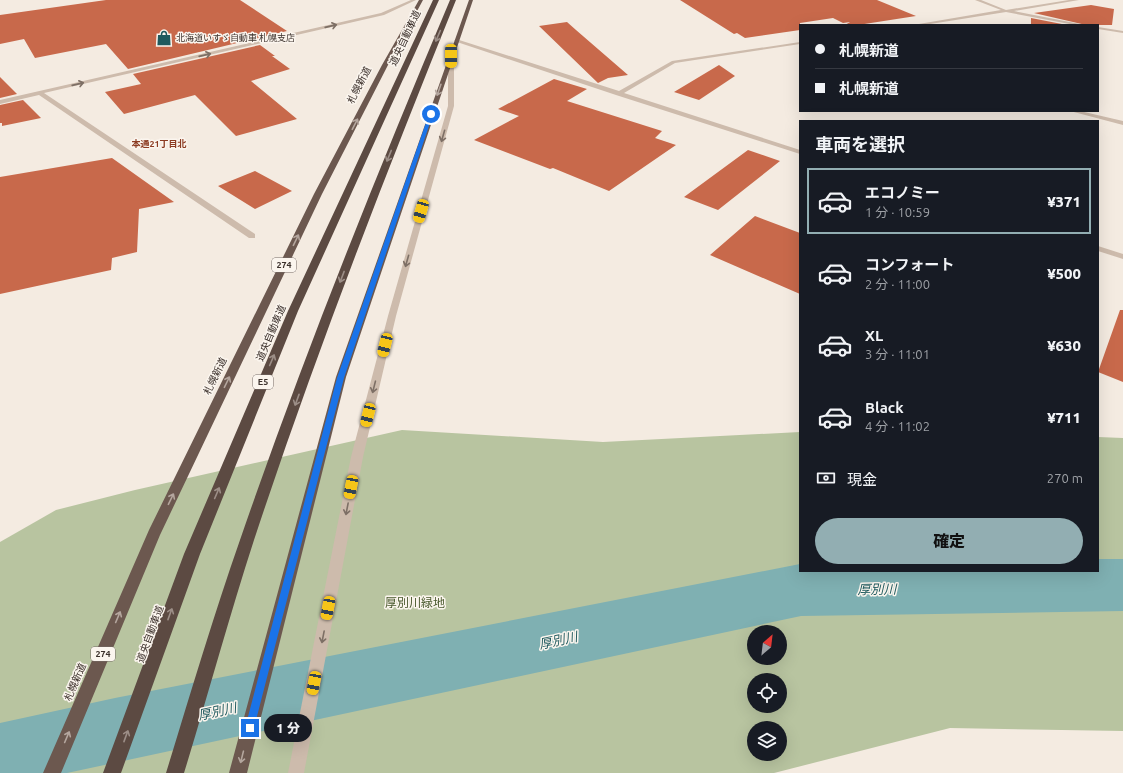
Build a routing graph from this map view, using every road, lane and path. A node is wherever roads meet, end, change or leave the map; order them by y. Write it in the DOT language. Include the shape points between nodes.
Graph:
graph roads {
  1 [pos="414,0"];
  2 [pos="422,0"];
  3 [pos="436,0"];
  4 [pos="453,0"];
  5 [pos="471,0"];
  6 [pos="977,0"];
  7 [pos="1077,0"];
  8 [pos="1006,11"];
  9 [pos="922,24"];
  10 [pos="1078,24"];
  11 [pos="1099,28"];
  12 [pos="1123,32"];
  13 [pos="456,40"];
  14 [pos="799,43"];
  15 [pos="451,56"];
  16 [pos="40,93"];
  17 [pos="618,94"];
  18 [pos="0,102"];
  19 [pos="1078,112"];
  20 [pos="1123,123"];
  21 [pos="799,152"];
  22 [pos="252,236"];
  23 [pos="1099,248"];
  24 [pos="1123,257"];
  25 [pos="52,773"];
  26 [pos="112,773"];
  27 [pos="175,773"];
  28 [pos="238,773"];
  29 [pos="296,773"];
  16 -- 1 [label="street, one-way" via="382,14"];
  25 -- 2 [label="highway, 札幌新道 / 274, one-way" via="154,534 318,194"];
  26 -- 3 [label="highway, 道央自動車道 / E5, one-way" via="192,554 293,311"];
  4 -- 27 [label="highway, one-way" via="324,323 247,541"];
  5 -- 13 [label="highway"];
  6 -- 8 [label="street"];
  7 -- 8 [label="street"];
  8 -- 9 [label="street"];
  8 -- 10 [label="street"];
  11 -- 12 [label="street"];
  13 -- 15 [label="highway"];
  13 -- 17 [label="street"];
  14 -- 17 [label="street" via="674,62"];
  15 -- 28 [label="highway, one-way" via="341,378"];
  15 -- 29 [label="street, one-way" via="451,106 392,316 357,457"];
  16 -- 18 [label="street"];
  16 -- 22 [label="street"];
  17 -- 21 [label="street"];
  19 -- 20 [label="street"];
  23 -- 24 [label="street"];
}
